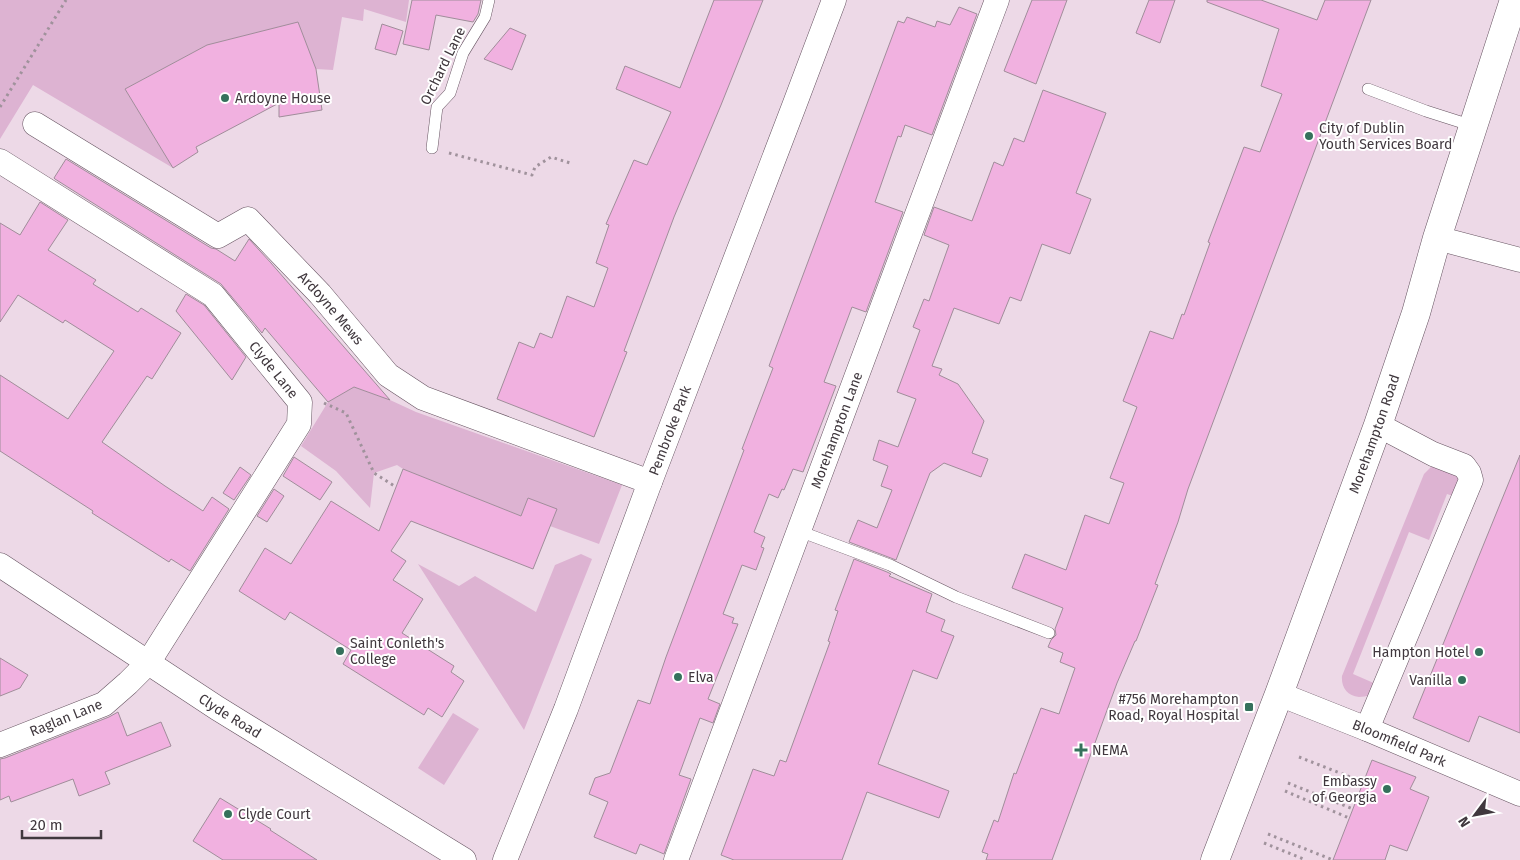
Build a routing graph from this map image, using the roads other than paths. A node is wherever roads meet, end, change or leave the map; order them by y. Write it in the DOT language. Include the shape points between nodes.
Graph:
graph roads {
  1 [pos="488,0"];
  2 [pos="834,0"];
  3 [pos="997,0"];
  4 [pos="1514,0"];
  5 [pos="1368,89"];
  6 [pos="35,124"];
  7 [pos="1473,126"];
  8 [pos="432,148"];
  9 [pos="0,161"];
  10 [pos="1438,238"];
  11 [pos="1520,260"];
  12 [pos="1378,425"];
  13 [pos="650,482"];
  14 [pos="799,531"];
  15 [pos="0,565"];
  16 [pos="1049,632"];
  17 [pos="148,663"];
  18 [pos="1279,694"];
  19 [pos="1367,729"];
  20 [pos="0,744"];
  21 [pos="1520,794"];
  22 [pos="464,860"];
  23 [pos="505,860"];
  24 [pos="676,860"];
  25 [pos="1215,860"];
  1 -- 8 [label="lane, Orchard Lane" via="485,17 463,53 450,93 437,107"];
  2 -- 13 [label="street, Pembroke Park"];
  3 -- 14 [label="street, Morehampton Lane"];
  4 -- 7 [label="main road, Morehampton Road"];
  5 -- 7 [label="lane"];
  6 -- 13 [label="street, Ardoyne Mews" via="218,236 248,219 320,294 388,375 423,398"];
  7 -- 10 [label="main road, Morehampton Road"];
  9 -- 17 [label="street, Clyde Lane" via="213,295 300,402 299,424"];
  10 -- 11 [label="street"];
  10 -- 12 [label="main road, Morehampton Road"];
  12 -- 18 [label="main road, Morehampton Road"];
  12 -- 19 [label="street" via="1433,454 1464,466 1471,480"];
  13 -- 23 [label="street, Pembroke Park" via="566,709"];
  14 -- 16 [label="lane" via="890,565 956,597"];
  14 -- 24 [label="street, Morehampton Lane"];
  15 -- 17 [label="street, Clyde Road"];
  17 -- 20 [label="street, Raglan Lane" via="104,704"];
  17 -- 22 [label="street, Clyde Road"];
  18 -- 19 [label="street, Bloomfield Park"];
  18 -- 25 [label="main road, Morehampton Road"];
  19 -- 21 [label="street, Bloomfield Park"];
}
